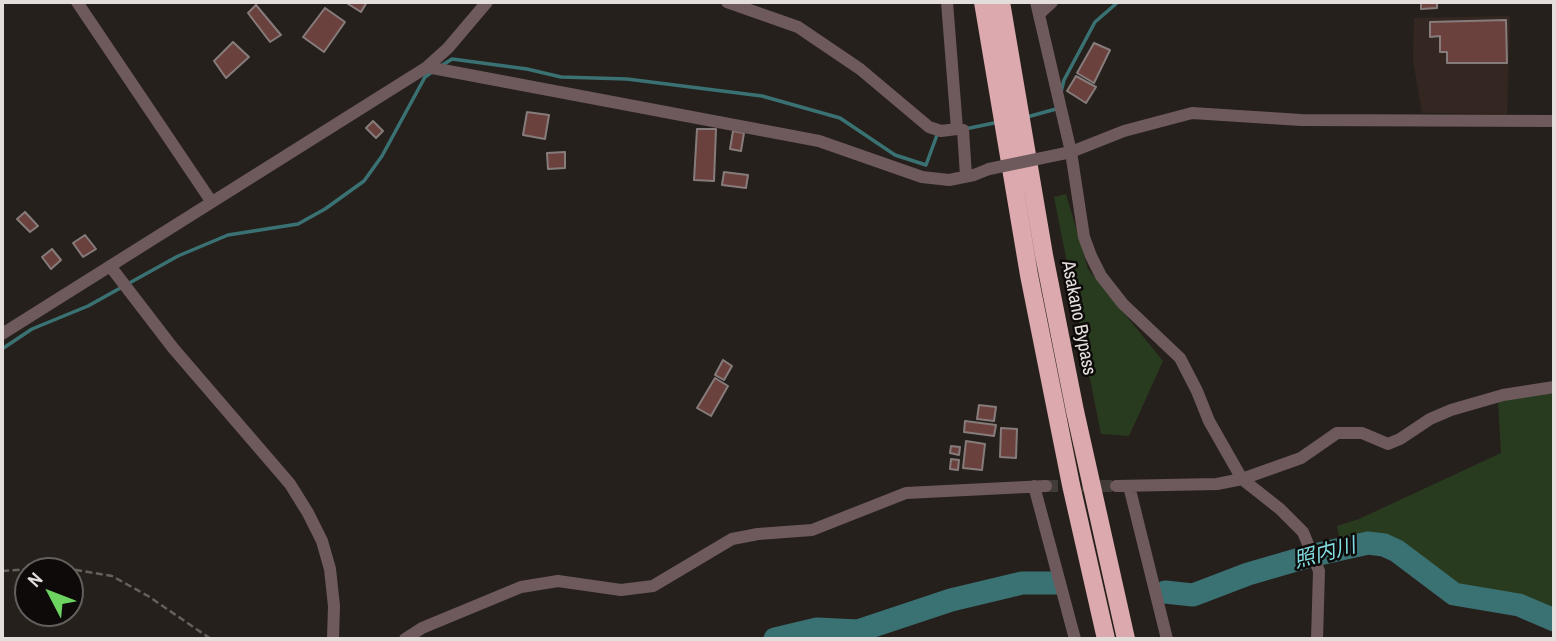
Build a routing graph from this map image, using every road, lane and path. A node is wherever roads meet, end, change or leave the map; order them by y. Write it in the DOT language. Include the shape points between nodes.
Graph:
graph roads {
  1 [pos="77,2"];
  2 [pos="487,2"];
  3 [pos="727,2"];
  4 [pos="947,2"];
  5 [pos="983,2"];
  6 [pos="1001,2"];
  7 [pos="1052,2"];
  8 [pos="1038,8"];
  9 [pos="427,67"];
  10 [pos="1554,121"];
  11 [pos="957,129"];
  12 [pos="1071,152"];
  13 [pos="966,176"];
  14 [pos="211,201"];
  15 [pos="110,266"];
  16 [pos="2,334"];
  17 [pos="1554,387"];
  18 [pos="1242,479"];
  19 [pos="2,571"];
  20 [pos="211,639"];
  21 [pos="333,639"];
  22 [pos="405,639"];
  23 [pos="1075,639"];
  24 [pos="1106,639"];
  25 [pos="1126,639"];
  26 [pos="1167,639"];
  27 [pos="1317,639"];
  1 -- 14 [label="street"];
  2 -- 9 [label="street"];
  3 -- 11 [label="street" via="798,27 860,69 929,127"];
  4 -- 11 [label="street"];
  5 -- 24 [label="highway, Asakano Bypass" via="1029,275"];
  6 -- 25 [label="highway, Asakano Bypass" via="1074,411"];
  7 -- 8 [label="street"];
  8 -- 12 [label="street"];
  9 -- 13 [label="street" via="819,141 922,177 949,180"];
  9 -- 14 [label="street"];
  10 -- 12 [label="street" via="1301,120 1192,113 1124,131"];
  11 -- 13 [label="street" via="963,130"];
  12 -- 13 [label="street, bridge"];
  12 -- 18 [label="street" via="1084,237 1101,276 1123,304 1180,358"];
  14 -- 15 [label="street"];
  15 -- 16 [label="street"];
  15 -- 21 [label="street" via="173,348 290,484 308,513 330,569"];
  17 -- 18 [label="street" via="1451,410 1388,444 1362,433 1337,433 1301,458"];
  18 -- 26 [label="street" via="1217,484 1123,486"];
  18 -- 27 [label="street" via="1290,518 1311,548 1319,570"];
  19 -- 20 [label="path" via="58,567 112,576"];
  22 -- 23 [label="street" via="521,587 558,581 621,590 653,586 732,539 812,530 906,493 1040,486"];
}
